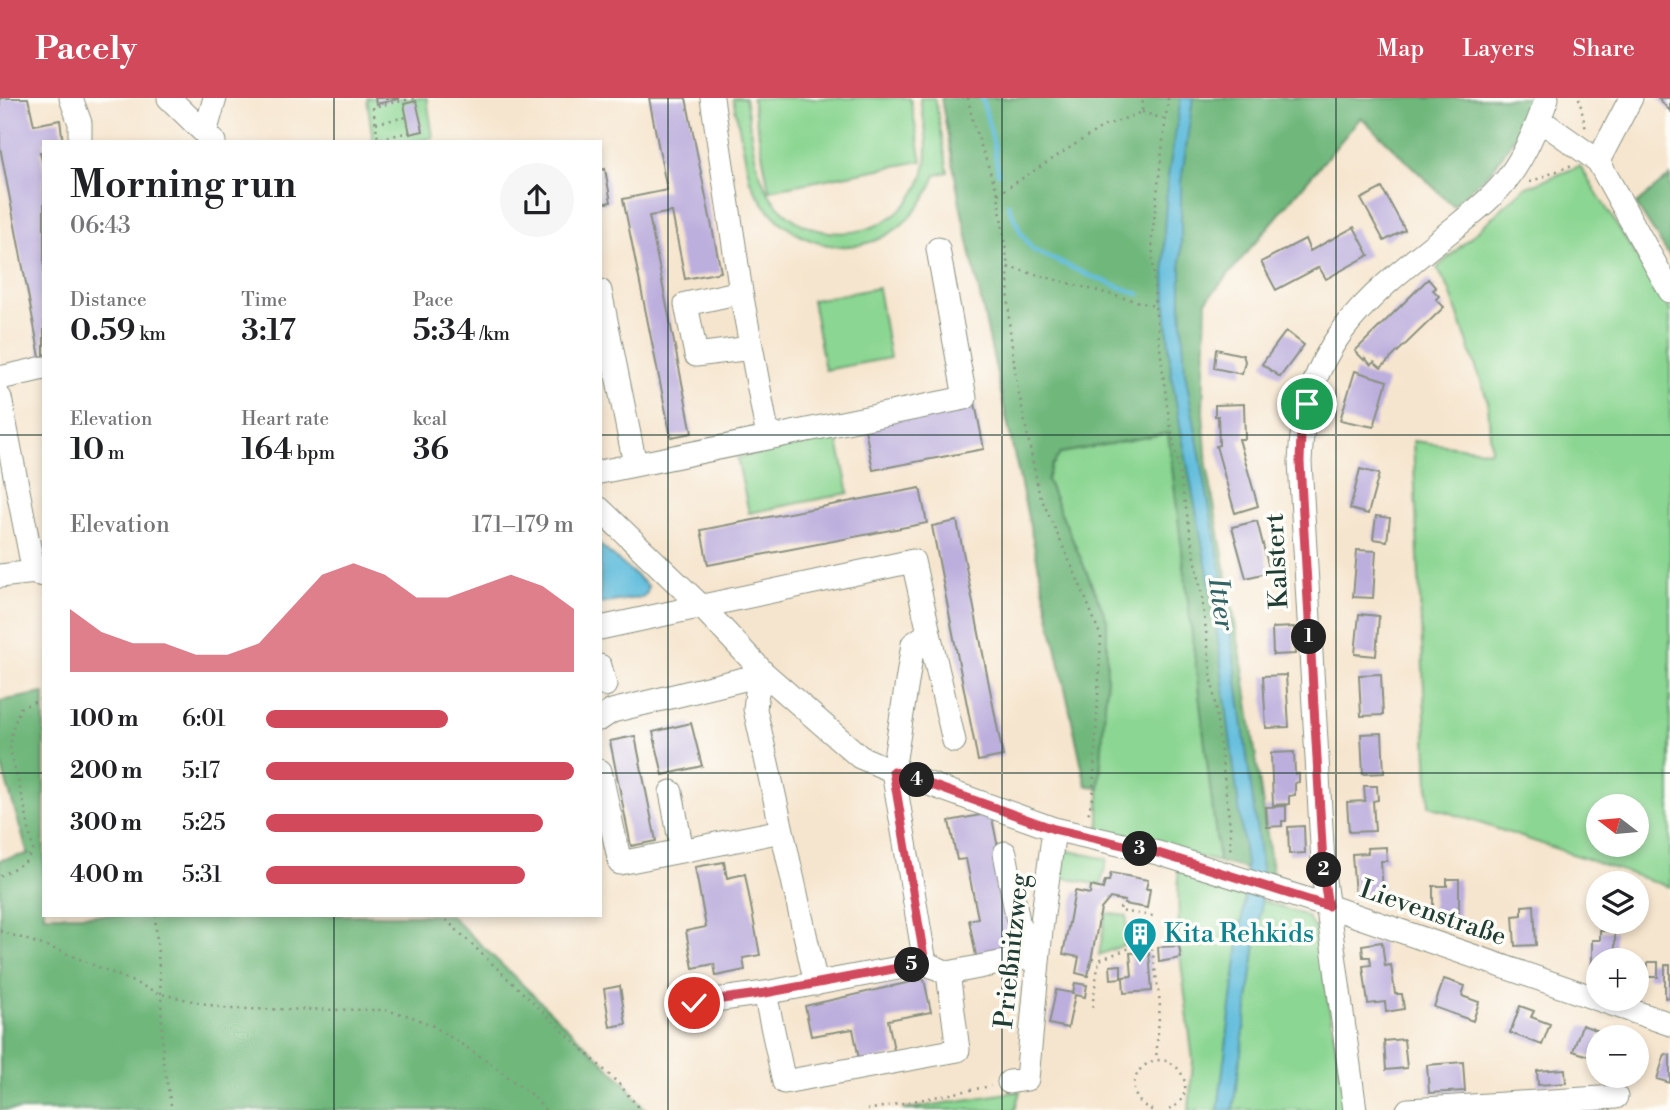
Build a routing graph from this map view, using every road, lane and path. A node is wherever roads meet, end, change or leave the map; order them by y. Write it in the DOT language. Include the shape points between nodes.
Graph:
graph roads {
  1 [pos="71,98"];
  2 [pos="169,98"];
  3 [pos="215,98"];
  4 [pos="416,98"];
  5 [pos="712,98"];
  6 [pos="968,98"];
  7 [pos="1143,98"];
  8 [pos="1168,98"];
  9 [pos="1631,98"];
  10 [pos="1543,109"];
  11 [pos="1142,112"];
  12 [pos="407,117"];
  13 [pos="1164,119"];
  14 [pos="376,123"];
  15 [pos="410,132"];
  16 [pos="210,137"];
  17 [pos="80,140"];
  18 [pos="1595,159"];
  19 [pos="1528,183"];
  20 [pos="998,194"];
  21 [pos="938,249"];
  22 [pos="1008,267"];
  23 [pos="1670,291"];
  24 [pos="740,292"];
  25 [pos="602,301"];
  26 [pos="1155,306"];
  27 [pos="751,348"];
  28 [pos="42,368"];
  29 [pos="0,378"];
  30 [pos="0,397"];
  31 [pos="768,438"];
  32 [pos="635,464"];
  33 [pos="602,472"];
  34 [pos="602,511"];
  35 [pos="40,573"];
  36 [pos="0,576"];
  37 [pos="703,608"];
  38 [pos="602,628"];
  39 [pos="929,633"];
  40 [pos="765,674"];
  41 [pos="42,699"];
  42 [pos="602,718"];
  43 [pos="954,741"];
  44 [pos="893,771"];
  45 [pos="602,780"];
  46 [pos="671,792"];
  47 [pos="1054,829"];
  48 [pos="782,831"];
  49 [pos="1084,837"];
  50 [pos="682,851"];
  51 [pos="1005,852"];
  52 [pos="1230,855"];
  53 [pos="0,876"];
  54 [pos="1121,900"];
  55 [pos="1328,906"];
  56 [pos="1153,916"];
  57 [pos="155,917"];
  58 [pos="443,917"];
  59 [pos="0,931"];
  60 [pos="1091,959"];
  61 [pos="1099,960"];
  62 [pos="925,963"];
  63 [pos="948,973"];
  64 [pos="816,984"];
  65 [pos="765,993"];
  66 [pos="161,994"];
  67 [pos="694,1003"];
  68 [pos="1092,1007"];
  69 [pos="1670,1024"];
  70 [pos="1157,1060"];
  71 [pos="1018,1081"];
  72 [pos="1616,1097"];
  73 [pos="172,1110"];
  74 [pos="545,1110"];
  75 [pos="641,1110"];
  76 [pos="867,1110"];
  77 [pos="1152,1110"];
  78 [pos="1168,1110"];
  79 [pos="1355,1110"];
  80 [pos="1408,1110"];
  1 -- 17 [label="street" via="80,123"];
  2 -- 16 [label="street"];
  3 -- 16 [label="street"];
  4 -- 14 [label="path" via="373,107"];
  5 -- 24 [label="street"];
  6 -- 20 [label="path"];
  7 -- 11 [label="path"];
  8 -- 13 [label="path"];
  9 -- 18 [label="street"];
  10 -- 18 [label="street"];
  10 -- 55 [label="street, Kalstert" via="1510,175 1473,213 1358,310 1335,338 1307,404 1300,462"];
  11 -- 13 [label="path"];
  11 -- 20 [label="path" via="1102,127"];
  12 -- 14 [label="path"];
  13 -- 26 [label="path" via="1152,238"];
  14 -- 15 [label="path" via="378,139"];
  18 -- 19 [label="path"];
  18 -- 23 [label="street"];
  20 -- 22 [label="path"];
  21 -- 31 [label="street" via="965,398"];
  22 -- 26 [label="path"];
  22 -- 49 [label="path" via="1016,378 1039,492 1101,637 1093,793"];
  24 -- 27 [label="street"];
  24 -- 27 [label="street" via="686,304 696,355"];
  25 -- 32 [label="street"];
  26 -- 52 [label="path" via="1167,406 1201,590"];
  27 -- 31 [label="street"];
  28 -- 29 [label="street"];
  30 -- 35 [label="street"];
  31 -- 32 [label="street"];
  32 -- 33 [label="street"];
  34 -- 37 [label="street, Lievenstraße"];
  35 -- 36 [label="street"];
  37 -- 38 [label="street"];
  37 -- 39 [label="street" via="913,561"];
  37 -- 40 [label="street, Lievenstraße"];
  39 -- 43 [label="street"];
  39 -- 44 [label="street" via="913,644"];
  40 -- 42 [label="street" via="612,711"];
  40 -- 44 [label="street, Lievenstraße" via="860,757"];
  40 -- 48 [label="street" via="755,709"];
  41 -- 53 [label="path" via="20,708 10,750 33,850 25,862"];
  44 -- 47 [label="street, Lievenstraße"];
  44 -- 62 [label="street"];
  45 -- 50 [label="street" via="620,863"];
  46 -- 50 [label="street"];
  47 -- 49 [label="street, Lievenstraße"];
  47 -- 71 [label="street, Prießnitzweg" via="1044,945"];
  48 -- 50 [label="street"];
  48 -- 64 [label="street"];
  49 -- 55 [label="street, Lievenstraße" via="1158,853"];
  51 -- 63 [label="street" via="1025,958"];
  54 -- 56 [label="path" via="1120,911"];
  55 -- 69 [label="street, Lievenstraße"];
  55 -- 79 [label="street, Kalstert"];
  57 -- 66 [label="path"];
  58 -- 75 [label="path" via="619,1083"];
  59 -- 66 [label="path" via="61,951"];
  60 -- 61 [label="path"];
  61 -- 68 [label="path"];
  61 -- 70 [label="path" via="1151,940 1160,1003"];
  62 -- 63 [label="street"];
  62 -- 64 [label="street"];
  63 -- 65 [label="street" via="958,1050 784,1082"];
  64 -- 65 [label="street"];
  65 -- 67 [label="street"];
  66 -- 73 [label="path" via="163,1061"];
  66 -- 74 [label="path" via="229,1009 385,1010 410,1016 486,1060"];
  70 -- 77 [label="path" via="1142,1068 1134,1082 1137,1098"];
  70 -- 78 [label="path" via="1173,1064 1184,1077 1184,1094"];
  71 -- 76 [label="path"];
  72 -- 80 [label="street"];
}
